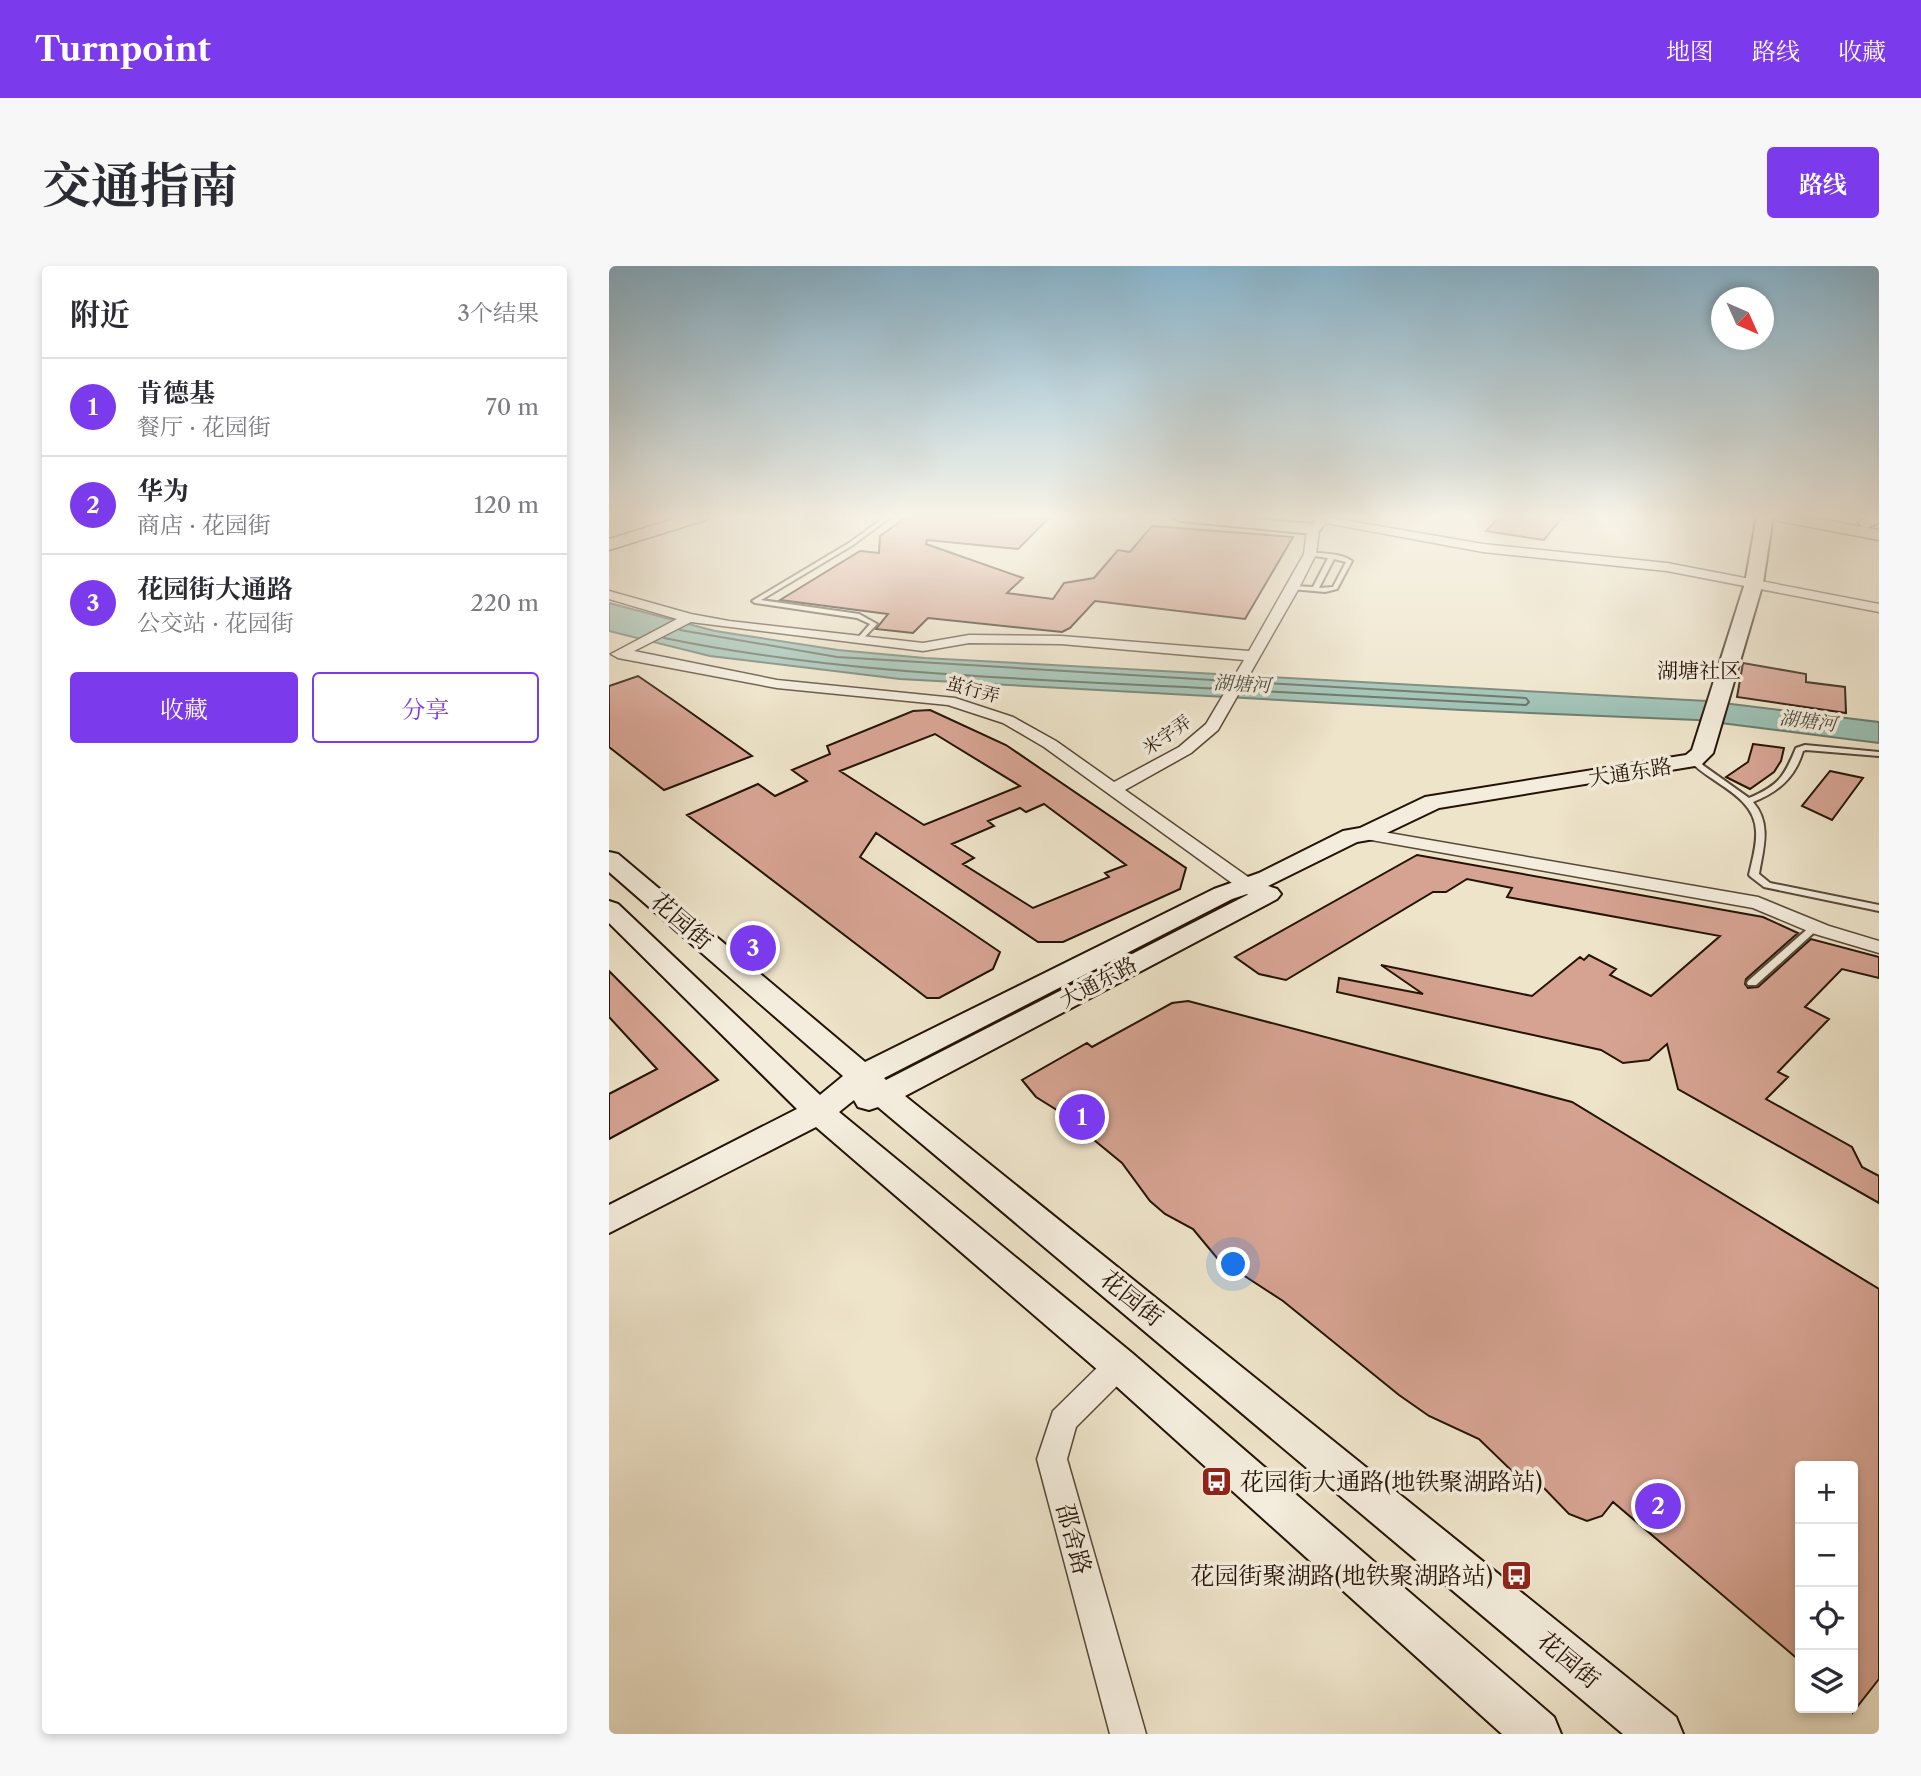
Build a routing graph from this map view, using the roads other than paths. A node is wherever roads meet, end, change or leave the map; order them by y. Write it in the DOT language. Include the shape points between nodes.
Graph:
graph roads {
  1 [pos="783,585"];
  2 [pos="1295,585"];
  3 [pos="1318,585"];
  4 [pos="1337,585"];
  5 [pos="1754,585"];
  6 [pos="1762,585"];
  7 [pos="1293,588"];
  8 [pos="1315,590"];
  9 [pos="609,595"];
  10 [pos="1879,608"];
  11 [pos="685,620"];
  12 [pos="858,641"];
  13 [pos="615,655"];
  14 [pos="1253,656"];
  15 [pos="1879,754"];
  16 [pos="1693,760"];
  17 [pos="1114,789"];
  18 [pos="1749,802"];
  19 [pos="1366,834"];
  20 [pos="609,859"];
  21 [pos="1255,891"];
  22 [pos="1879,908"];
  23 [pos="609,909"];
  24 [pos="1815,927"];
  25 [pos="1879,947"];
  26 [pos="1752,984"];
  27 [pos="874,1085"];
  28 [pos="819,1112"];
  29 [pos="609,1220"];
  30 [pos="1118,1365"];
  31 [pos="1128,1734"];
  32 [pos="1537,1734"];
  33 [pos="1659,1734"];
  1 -- 12 [label="lane" via="755,601 859,616 874,624"];
  2 -- 7 [label="street"];
  3 -- 8 [label="lane"];
  4 -- 8 [label="lane"];
  5 -- 16 [label="street" via="1711,727 1702,753"];
  6 -- 10 [label="street"];
  7 -- 8 [label="lane"];
  7 -- 14 [label="street"];
  9 -- 11 [label="street"];
  11 -- 12 [label="street"];
  11 -- 13 [label="street"];
  12 -- 14 [label="street" via="923,647 969,639 1061,640"];
  13 -- 17 [label="street, 茧行弄" via="777,684 950,701 1008,720"];
  14 -- 17 [label="street, 米字弄" via="1212,727 1185,750"];
  15 -- 18 [label="lane" via="1805,747 1776,790"];
  16 -- 18 [label="lane" via="1704,774"];
  16 -- 19 [label="street, 大通东路" via="1433,802"];
  17 -- 21 [label="street, 茧行弄"];
  18 -- 22 [label="lane" via="1762,829 1754,875 1767,885"];
  19 -- 21 [label="street, 大通东路" via="1363,844"];
  19 -- 24 [label="street" via="1758,903"];
  20 -- 27 [label="street, 花园街"];
  21 -- 27 [label="street, 大通东路"];
  23 -- 28 [label="street, 花园街"];
  24 -- 25 [label="street"];
  24 -- 26 [label="lane"];
  27 -- 28 [label="street, 大通东路"];
  27 -- 33 [label="street, 花园街"];
  28 -- 29 [label="street, 大通东路"];
  28 -- 30 [label="street, 花园街"];
  30 -- 31 [label="street, 邵舍路" via="1063,1420 1052,1459"];
  30 -- 32 [label="street, 花园街"];
}
